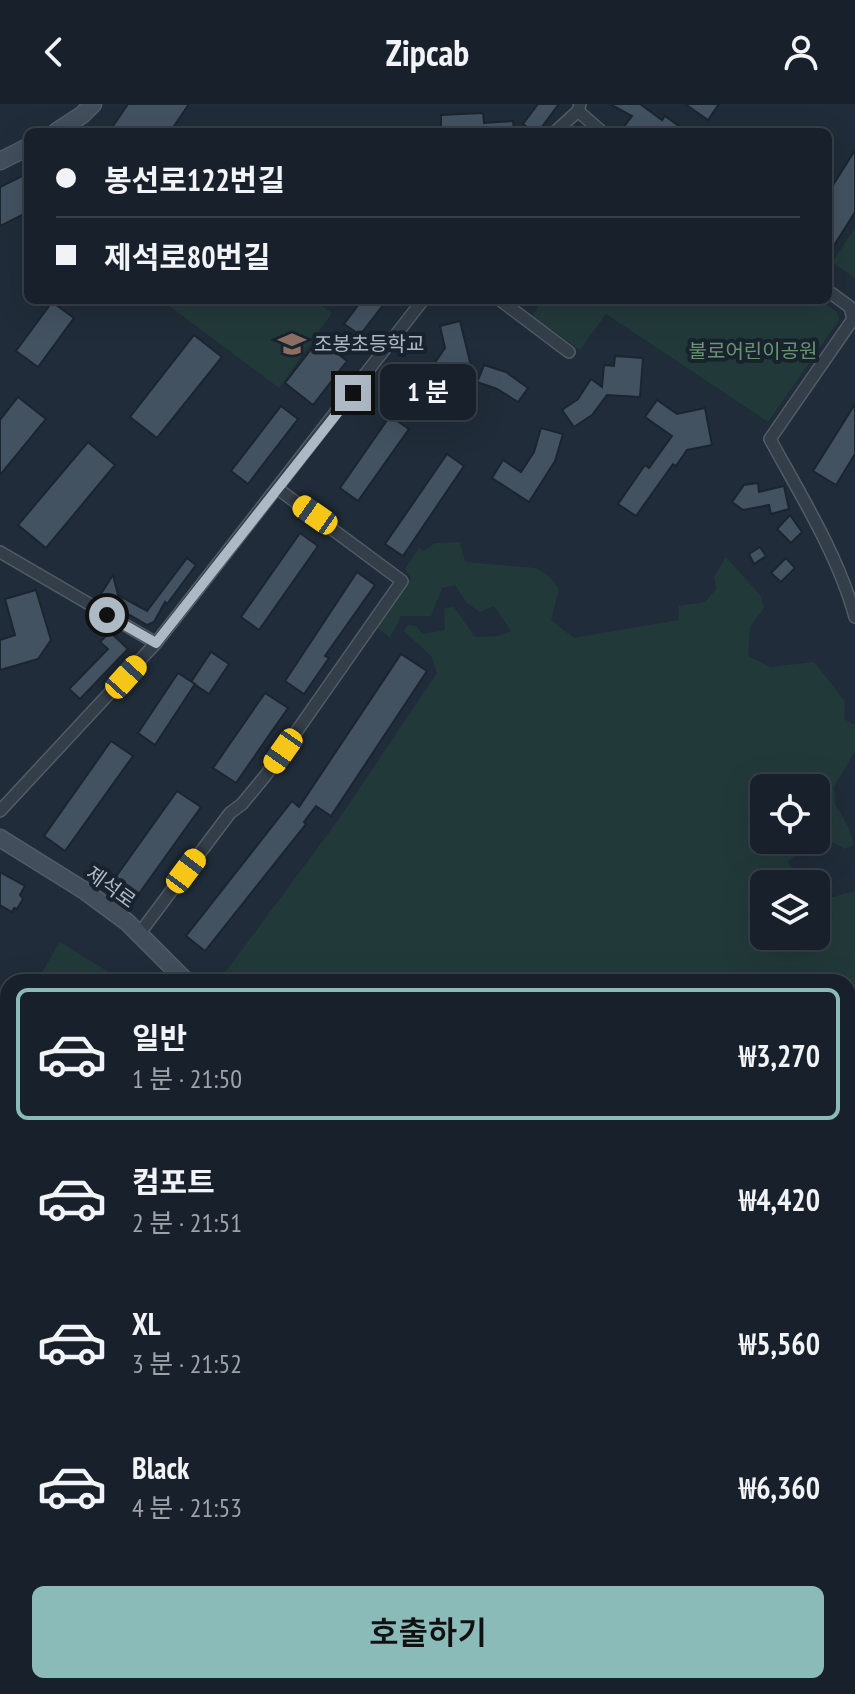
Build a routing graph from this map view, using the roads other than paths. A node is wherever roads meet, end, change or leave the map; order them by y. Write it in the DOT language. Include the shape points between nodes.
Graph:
graph roads {
  1 [pos="93,104"];
  2 [pos="579,108"];
  3 [pos="62,128"];
  4 [pos="559,128"];
  5 [pos="598,128"];
  6 [pos="24,149"];
  7 [pos="0,161"];
  8 [pos="832,294"];
  9 [pos="420,304"];
  10 [pos="505,304"];
  11 [pos="569,352"];
  12 [pos="278,489"];
  13 [pos="0,552"];
  14 [pos="855,617"];
  15 [pos="156,643"];
  16 [pos="0,811"];
  17 [pos="0,838"];
  18 [pos="139,934"];
  19 [pos="179,974"];
  1 -- 3 [label="street"];
  2 -- 4 [label="street"];
  2 -- 5 [label="street"];
  6 -- 7 [label="street"];
  8 -- 14 [label="street" via="850,307 853,319 770,439 813,517"];
  9 -- 12 [label="street"];
  10 -- 11 [label="street"];
  12 -- 15 [label="street"];
  12 -- 18 [label="street" via="402,581 266,775 230,813"];
  13 -- 15 [label="street"];
  15 -- 16 [label="street"];
  17 -- 18 [label="street, 제석로" via="97,900"];
  18 -- 19 [label="street, 제석로"];
}
